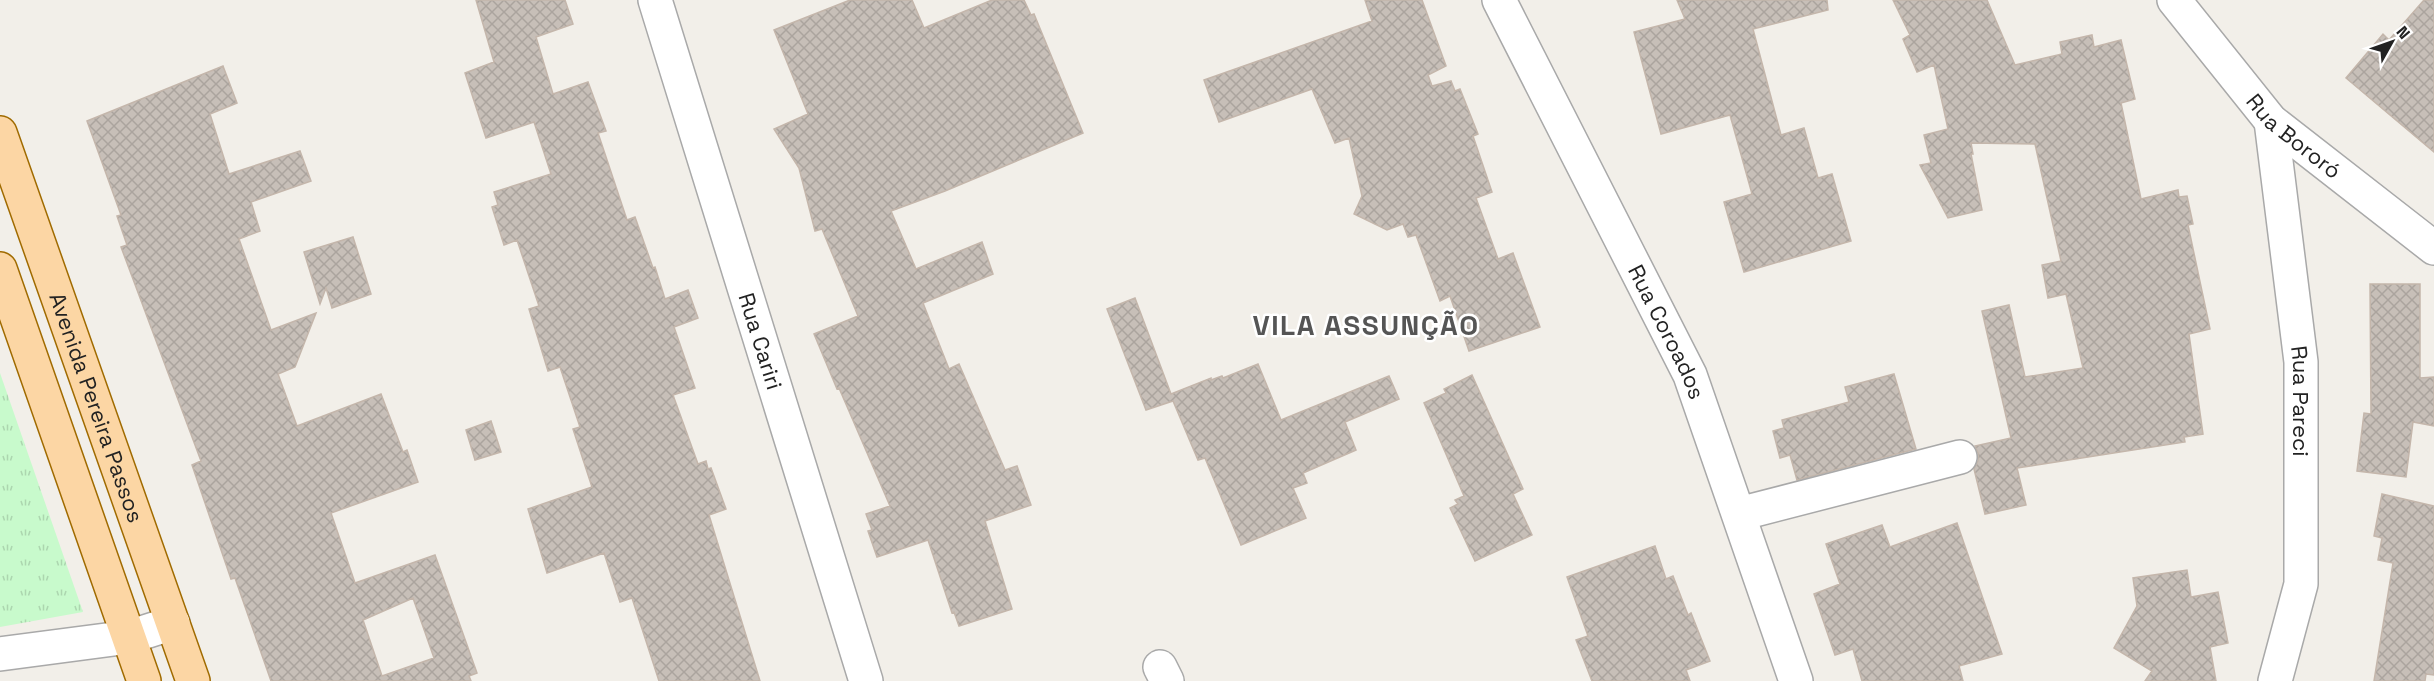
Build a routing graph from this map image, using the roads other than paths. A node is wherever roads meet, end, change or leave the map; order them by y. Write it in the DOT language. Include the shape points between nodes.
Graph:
graph roads {
  1 [pos="655,0"];
  2 [pos="1499,0"];
  3 [pos="2174,0"];
  4 [pos="2271,121"];
  5 [pos="0,133"];
  6 [pos="2434,248"];
  7 [pos="0,269"];
  8 [pos="1959,457"];
  9 [pos="1738,514"];
  10 [pos="173,623"];
  11 [pos="129,637"];
  12 [pos="0,654"];
  13 [pos="144,681"];
  14 [pos="193,681"];
  15 [pos="866,681"];
  16 [pos="1796,681"];
  17 [pos="2275,681"];
  1 -- 15 [label="street, Rua Cariri"];
  2 -- 9 [label="street, Rua Coroados" via="1690,375"];
  3 -- 4 [label="street, Rua Bororó"];
  4 -- 6 [label="street, Rua Bororó"];
  4 -- 17 [label="street, Rua Pareci" via="2301,362 2301,584"];
  5 -- 10 [label="main road, Avenida Pereira Passos"];
  7 -- 11 [label="main road, Avenida Pereira Passos"];
  8 -- 9 [label="street"];
  9 -- 16 [label="street, Rua Coroados"];
  10 -- 11 [label="street"];
  10 -- 14 [label="main road, Avenida Pereira Passos"];
  11 -- 12 [label="street"];
  11 -- 13 [label="main road, Avenida Pereira Passos"];
}
